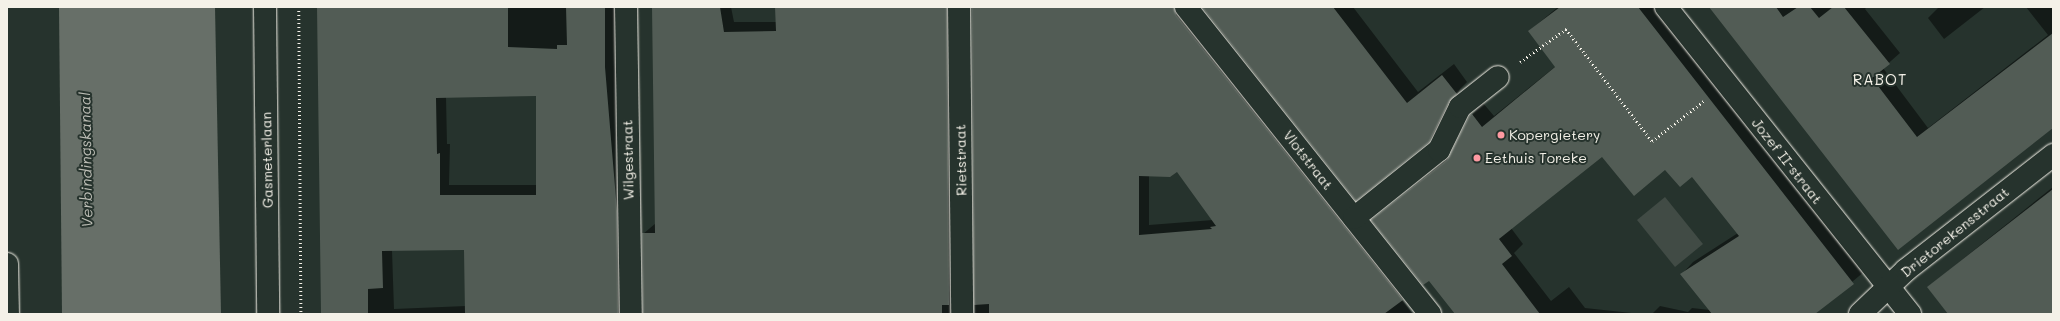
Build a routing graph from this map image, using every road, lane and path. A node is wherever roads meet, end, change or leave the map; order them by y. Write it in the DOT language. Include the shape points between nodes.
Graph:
graph roads {
  1 [pos="265,7"];
  2 [pos="299,7"];
  3 [pos="626,7"];
  4 [pos="959,7"];
  5 [pos="1186,7"];
  6 [pos="1666,7"];
  7 [pos="1498,77"];
  8 [pos="1708,97"];
  9 [pos="2053,155"];
  10 [pos="1354,218"];
  11 [pos="7,264"];
  12 [pos="1888,288"];
  13 [pos="8,314"];
  14 [pos="268,314"];
  15 [pos="301,314"];
  16 [pos="631,314"];
  17 [pos="962,314"];
  18 [pos="1430,314"];
  19 [pos="1860,314"];
  20 [pos="1910,314"];
  1 -- 14 [label="street, Gasmeterlaan"];
  2 -- 15 [label="path"];
  3 -- 16 [label="street, Wilgestraat"];
  4 -- 17 [label="street, Rietstraat"];
  5 -- 10 [label="street, Vlotstraat"];
  6 -- 12 [label="street, Jozef II-straat"];
  7 -- 8 [label="path" via="1566,29 1652,141"];
  7 -- 10 [label="street" via="1460,107 1439,150"];
  9 -- 12 [label="street, Drietorekensstraat" via="1906,270"];
  10 -- 18 [label="street, Vlotstraat"];
  11 -- 13 [label="street"];
  12 -- 19 [label="street, Drietorekensstraat"];
  12 -- 20 [label="street, Jozef II-straat"];
}
